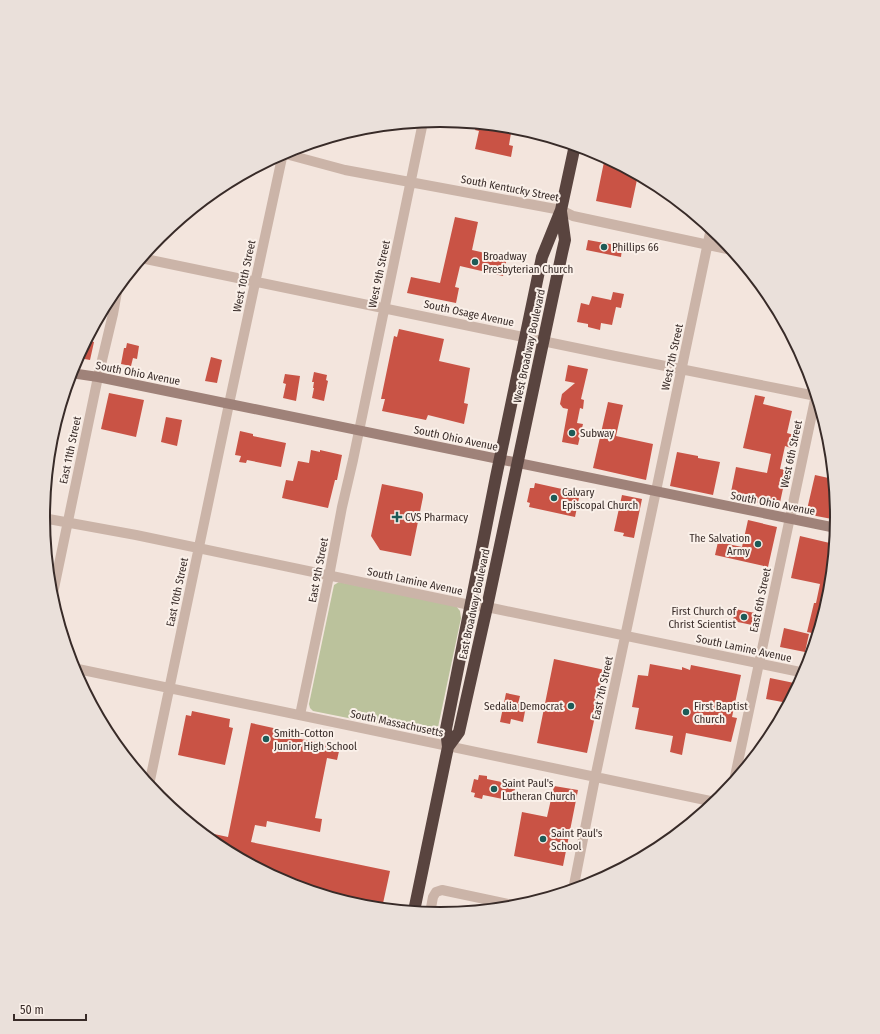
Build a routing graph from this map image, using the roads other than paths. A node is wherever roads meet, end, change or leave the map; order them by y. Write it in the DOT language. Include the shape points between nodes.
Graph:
graph roads {
  1 [pos="423,128"];
  2 [pos="574,151"];
  3 [pos="294,156"];
  4 [pos="281,161"];
  5 [pos="411,182"];
  6 [pos="561,210"];
  7 [pos="709,235"];
  8 [pos="707,245"];
  9 [pos="722,248"];
  10 [pos="148,259"];
  11 [pos="256,282"];
  12 [pos="115,301"];
  13 [pos="384,308"];
  14 [pos="525,337"];
  15 [pos="544,341"];
  16 [pos="682,369"];
  17 [pos="78,374"];
  18 [pos="98,377"];
  19 [pos="810,395"];
  20 [pos="229,404"];
  21 [pos="814,406"];
  22 [pos="359,430"];
  23 [pos="499,459"];
  24 [pos="518,463"];
  25 [pos="656,491"];
  26 [pos="790,518"];
  27 [pos="50,519"];
  28 [pos="68,522"];
  29 [pos="830,527"];
  30 [pos="199,548"];
  31 [pos="329,576"];
  32 [pos="55,582"];
  33 [pos="470,605"];
  34 [pos="487,607"];
  35 [pos="625,636"];
  36 [pos="759,664"];
  37 [pos="82,670"];
  38 [pos="798,672"];
  39 [pos="170,687"];
  40 [pos="300,714"];
  41 [pos="448,747"];
  42 [pos="736,770"];
  43 [pos="151,778"];
  44 [pos="594,778"];
  45 [pos="708,801"];
  46 [pos="574,882"];
  47 [pos="501,902"];
  48 [pos="415,906"];
  49 [pos="431,907"];
  1 -- 5 [label="street, West 9th Street"];
  2 -- 6 [label="highway, West Broadway Boulevard"];
  3 -- 5 [label="street, South Kentucky Street" via="345,170"];
  4 -- 11 [label="street, West 10th Street"];
  5 -- 6 [label="street, South Kentucky Street"];
  5 -- 13 [label="street, West 9th Street"];
  6 -- 8 [label="street, South Kentucky Street" via="572,216"];
  6 -- 14 [label="highway, West Broadway Boulevard" via="542,257"];
  6 -- 15 [label="highway, West Broadway Boulevard" via="565,240"];
  7 -- 8 [label="street, West 7th Street"];
  8 -- 9 [label="street, South Kentucky Street"];
  8 -- 16 [label="street, West 7th Street"];
  10 -- 11 [label="street, South Osage Avenue"];
  11 -- 13 [label="street, South Osage Avenue"];
  11 -- 20 [label="street, West 10th Street"];
  12 -- 18 [label="street, East 11th Street"];
  13 -- 14 [label="street, South Osage Avenue"];
  13 -- 22 [label="street, West 9th Street"];
  14 -- 15 [label="street, South Osage Avenue"];
  14 -- 23 [label="highway, West Broadway Boulevard"];
  15 -- 16 [label="street, South Osage Avenue"];
  15 -- 24 [label="highway, West Broadway Boulevard"];
  16 -- 19 [label="street, South Osage Avenue"];
  16 -- 25 [label="street, West 7th Street"];
  17 -- 18 [label="main road, South Ohio Avenue"];
  18 -- 20 [label="main road, South Ohio Avenue"];
  18 -- 28 [label="street, East 11th Street"];
  20 -- 22 [label="main road, South Ohio Avenue"];
  20 -- 30 [label="street, East 10th Street"];
  21 -- 26 [label="street, West 6th Street"];
  22 -- 23 [label="main road, South Ohio Avenue"];
  22 -- 31 [label="street, East 9th Street"];
  23 -- 24 [label="main road, South Ohio Avenue"];
  23 -- 33 [label="highway, East Broadway Boulevard"];
  24 -- 25 [label="main road, South Ohio Avenue"];
  24 -- 34 [label="highway, East Broadway Boulevard"];
  25 -- 26 [label="main road, South Ohio Avenue"];
  25 -- 35 [label="street, East 7th Street"];
  26 -- 29 [label="main road, South Ohio Avenue"];
  26 -- 36 [label="street, East 6th Street"];
  27 -- 28 [label="street, South Lamine Avenue"];
  28 -- 30 [label="street, South Lamine Avenue"];
  28 -- 32 [label="street, East 11th Street"];
  30 -- 31 [label="street, South Lamine Avenue"];
  30 -- 39 [label="street, East 10th Street"];
  31 -- 33 [label="street, South Lamine Avenue"];
  31 -- 40 [label="street, East 9th Street"];
  33 -- 34 [label="street, South Lamine Avenue"];
  33 -- 41 [label="highway, East Broadway Boulevard" via="446,729"];
  34 -- 35 [label="street, South Lamine Avenue"];
  34 -- 41 [label="highway, East Broadway Boulevard" via="459,732"];
  35 -- 36 [label="street, South Lamine Avenue"];
  35 -- 44 [label="street, East 7th Street"];
  36 -- 38 [label="street, South Lamine Avenue"];
  36 -- 42 [label="street, East 6th Street"];
  37 -- 39 [label="street, South Massachusetts"];
  39 -- 40 [label="street, South Massachusetts"];
  39 -- 43 [label="street, East 10th Street"];
  40 -- 41 [label="street, South Massachusetts"];
  41 -- 44 [label="street, South Massachusetts"];
  41 -- 48 [label="highway, East Broadway Boulevard"];
  44 -- 45 [label="street, South Massachusetts"];
  44 -- 46 [label="street, East 7th Street"];
  47 -- 49 [label="street" via="442,890 436,892"];
}
